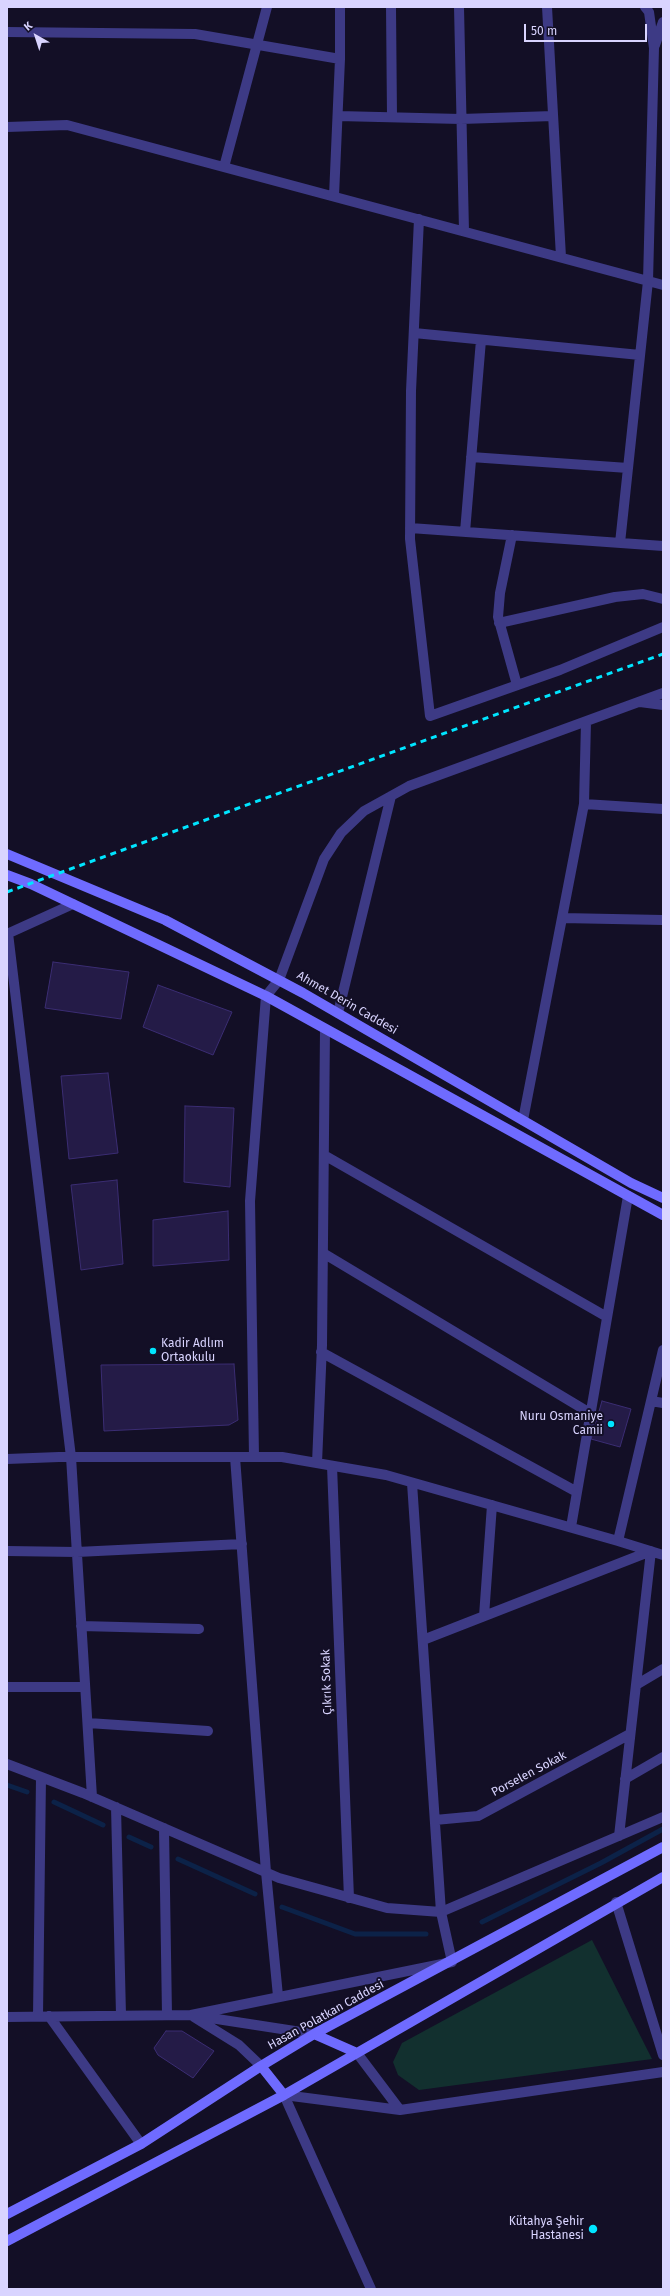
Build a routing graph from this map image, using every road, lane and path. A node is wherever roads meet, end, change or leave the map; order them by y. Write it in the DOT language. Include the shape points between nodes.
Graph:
graph roads {
  1 [pos="267,7"];
  2 [pos="340,7"];
  3 [pos="391,7"];
  4 [pos="459,7"];
  5 [pos="547,7"];
  6 [pos="645,7"];
  7 [pos="654,7"];
  8 [pos="663,22"];
  9 [pos="7,32"];
  10 [pos="257,45"];
  11 [pos="658,49"];
  12 [pos="340,59"];
  13 [pos="338,116"];
  14 [pos="553,116"];
  15 [pos="392,118"];
  16 [pos="461,119"];
  17 [pos="7,127"];
  18 [pos="224,167"];
  19 [pos="334,196"];
  20 [pos="419,219"];
  21 [pos="464,231"];
  22 [pos="561,257"];
  23 [pos="648,281"];
  24 [pos="663,285"];
  25 [pos="414,333"];
  26 [pos="481,340"];
  27 [pos="640,355"];
  28 [pos="472,456"];
  29 [pos="628,468"];
  30 [pos="410,528"];
  31 [pos="465,532"];
  32 [pos="512,535"];
  33 [pos="620,543"];
  34 [pos="663,546"];
  35 [pos="663,599"];
  36 [pos="499,623"];
  37 [pos="663,627"];
  38 [pos="517,685"];
  39 [pos="663,693"];
  40 [pos="638,702"];
  41 [pos="663,705"];
  42 [pos="586,722"];
  43 [pos="391,796"];
  44 [pos="584,804"];
  45 [pos="663,809"];
  46 [pos="7,854"];
  47 [pos="7,875"];
  48 [pos="73,904"];
  49 [pos="562,918"];
  50 [pos="663,920"];
  51 [pos="8,933"];
  52 [pos="279,980"];
  53 [pos="266,996"];
  54 [pos="338,1013"];
  55 [pos="324,1029"];
  56 [pos="523,1120"];
  57 [pos="324,1156"];
  58 [pos="628,1196"];
  59 [pos="663,1198"];
  60 [pos="663,1215"];
  61 [pos="323,1253"];
  62 [pos="607,1317"];
  63 [pos="663,1350"];
  64 [pos="321,1352"];
  65 [pos="651,1400"];
  66 [pos="663,1403"];
  67 [pos="590,1413"];
  68 [pos="70,1457"];
  69 [pos="235,1457"];
  70 [pos="254,1457"];
  71 [pos="7,1459"];
  72 [pos="317,1463"];
  73 [pos="332,1466"];
  74 [pos="412,1482"];
  75 [pos="577,1492"];
  76 [pos="492,1505"];
  77 [pos="571,1527"];
  78 [pos="618,1541"];
  79 [pos="242,1544"];
  80 [pos="7,1551"];
  81 [pos="651,1551"];
  82 [pos="77,1552"];
  83 [pos="663,1555"];
  84 [pos="484,1616"];
  85 [pos="81,1626"];
  86 [pos="199,1628"];
  87 [pos="423,1640"];
  88 [pos="663,1669"];
  89 [pos="636,1685"];
  90 [pos="7,1687"];
  91 [pos="85,1687"];
  92 [pos="88,1723"];
  93 [pos="208,1731"];
  94 [pos="630,1734"];
  95 [pos="663,1758"];
  96 [pos="7,1764"];
  97 [pos="41,1777"];
  98 [pos="625,1779"];
  99 [pos="92,1798"];
  100 [pos="116,1808"];
  101 [pos="663,1817"];
  102 [pos="435,1820"];
  103 [pos="164,1828"];
  104 [pos="619,1836"];
  105 [pos="663,1848"];
  106 [pos="266,1872"];
  107 [pos="663,1877"];
  108 [pos="348,1898"];
  109 [pos="616,1902"];
  110 [pos="441,1912"];
  111 [pos="452,1962"];
  112 [pos="278,1996"];
  113 [pos="191,2014"];
  114 [pos="121,2015"];
  115 [pos="167,2015"];
  116 [pos="38,2016"];
  117 [pos="48,2016"];
  118 [pos="7,2017"];
  119 [pos="314,2034"];
  120 [pos="357,2053"];
  121 [pos="663,2055"];
  122 [pos="261,2066"];
  123 [pos="663,2072"];
  124 [pos="284,2095"];
  125 [pos="400,2110"];
  126 [pos="141,2144"];
  127 [pos="7,2214"];
  128 [pos="7,2241"];
  129 [pos="371,2289"];
  1 -- 10 [label="street"];
  2 -- 12 [label="street"];
  3 -- 15 [label="street"];
  4 -- 16 [label="street"];
  5 -- 14 [label="street"];
  6 -- 11 [label="street" via="650,12"];
  7 -- 11 [label="street"];
  8 -- 11 [label="street"];
  9 -- 10 [label="street" via="195,34"];
  10 -- 12 [label="street"];
  10 -- 18 [label="street"];
  11 -- 23 [label="street"];
  12 -- 13 [label="street"];
  13 -- 15 [label="street"];
  13 -- 19 [label="street"];
  14 -- 16 [label="street"];
  14 -- 22 [label="street"];
  15 -- 16 [label="street"];
  16 -- 21 [label="street"];
  17 -- 18 [label="street" via="67,124"];
  18 -- 19 [label="street"];
  19 -- 20 [label="street"];
  20 -- 21 [label="street"];
  20 -- 25 [label="street"];
  21 -- 22 [label="street"];
  22 -- 23 [label="street"];
  23 -- 24 [label="street"];
  23 -- 27 [label="street"];
  25 -- 26 [label="street"];
  25 -- 30 [label="street"];
  26 -- 27 [label="street"];
  26 -- 28 [label="street"];
  27 -- 29 [label="street"];
  28 -- 29 [label="street"];
  28 -- 31 [label="street"];
  29 -- 33 [label="street"];
  30 -- 31 [label="street"];
  30 -- 38 [label="street" via="430,716"];
  31 -- 32 [label="street"];
  32 -- 33 [label="street"];
  32 -- 36 [label="street" via="500,594"];
  33 -- 34 [label="street"];
  35 -- 36 [label="street" via="643,594 615,597"];
  36 -- 38 [label="street"];
  37 -- 38 [label="street"];
  39 -- 40 [label="street"];
  40 -- 41 [label="street"];
  40 -- 42 [label="street"];
  42 -- 43 [label="street" via="409,786"];
  42 -- 44 [label="street"];
  43 -- 52 [label="street" via="364,811 341,833 324,859"];
  43 -- 54 [label="street"];
  44 -- 45 [label="street"];
  44 -- 49 [label="street"];
  46 -- 52 [label="main road, Ahmet Derin Caddesi" via="165,920"];
  47 -- 48 [label="main road"];
  48 -- 51 [label="street"];
  48 -- 53 [label="main road"];
  49 -- 50 [label="street"];
  49 -- 56 [label="street"];
  51 -- 68 [label="street"];
  52 -- 53 [label="street"];
  52 -- 54 [label="main road, Ahmet Derin Caddesi"];
  53 -- 55 [label="main road"];
  53 -- 70 [label="street" via="250,1201"];
  54 -- 56 [label="main road, Ahmet Derin Caddesi"];
  55 -- 57 [label="street"];
  55 -- 58 [label="main road"];
  56 -- 59 [label="main road, Ahmet Derin Caddesi" via="631,1183"];
  57 -- 61 [label="street"];
  57 -- 62 [label="street"];
  58 -- 60 [label="main road"];
  58 -- 62 [label="street"];
  61 -- 64 [label="street"];
  61 -- 67 [label="street"];
  62 -- 67 [label="street"];
  63 -- 65 [label="street"];
  64 -- 72 [label="street"];
  64 -- 75 [label="street"];
  65 -- 66 [label="street"];
  65 -- 78 [label="street"];
  67 -- 75 [label="street"];
  68 -- 69 [label="street"];
  68 -- 71 [label="street"];
  68 -- 82 [label="street"];
  69 -- 70 [label="street"];
  69 -- 79 [label="street"];
  70 -- 72 [label="street" via="282,1457"];
  72 -- 73 [label="street"];
  73 -- 74 [label="street"];
  73 -- 108 [label="street, Çıkrık Sokak"];
  74 -- 76 [label="street"];
  74 -- 87 [label="street"];
  75 -- 77 [label="street"];
  76 -- 77 [label="street"];
  76 -- 84 [label="street"];
  77 -- 78 [label="street"];
  78 -- 81 [label="street"];
  79 -- 82 [label="street"];
  79 -- 106 [label="street"];
  80 -- 82 [label="street"];
  81 -- 83 [label="street"];
  81 -- 84 [label="street"];
  81 -- 89 [label="street"];
  82 -- 85 [label="street"];
  84 -- 87 [label="street"];
  85 -- 86 [label="street"];
  85 -- 91 [label="street"];
  87 -- 102 [label="street"];
  88 -- 89 [label="street"];
  89 -- 94 [label="street"];
  90 -- 91 [label="street"];
  91 -- 92 [label="street"];
  92 -- 93 [label="street"];
  92 -- 99 [label="street"];
  94 -- 98 [label="street"];
  94 -- 102 [label="street, Porselen Sokak" via="478,1816"];
  95 -- 98 [label="street"];
  96 -- 97 [label="street"];
  97 -- 99 [label="street"];
  97 -- 116 [label="street"];
  98 -- 104 [label="street"];
  99 -- 100 [label="street"];
  100 -- 103 [label="street"];
  100 -- 114 [label="street"];
  101 -- 104 [label="street"];
  102 -- 110 [label="street"];
  103 -- 106 [label="street"];
  103 -- 115 [label="street"];
  104 -- 110 [label="street"];
  105 -- 111 [label="main road, Hasan Polatkan Caddesi"];
  106 -- 108 [label="street"];
  106 -- 112 [label="street"];
  107 -- 109 [label="main road"];
  108 -- 110 [label="street" via="387,1908"];
  109 -- 120 [label="main road"];
  109 -- 121 [label="street"];
  110 -- 111 [label="street"];
  111 -- 112 [label="street"];
  111 -- 119 [label="main road, Hasan Polatkan Caddesi"];
  112 -- 113 [label="street"];
  113 -- 115 [label="street"];
  113 -- 119 [label="street"];
  113 -- 122 [label="street" via="239,2045"];
  114 -- 115 [label="street"];
  114 -- 117 [label="street"];
  116 -- 117 [label="street"];
  116 -- 118 [label="street"];
  117 -- 126 [label="street"];
  119 -- 120 [label="main road"];
  119 -- 122 [label="main road, Hasan Polatkan Caddesi"];
  120 -- 124 [label="main road"];
  120 -- 125 [label="street"];
  122 -- 124 [label="main road"];
  122 -- 126 [label="main road, Hasan Polatkan Caddesi"];
  123 -- 125 [label="street"];
  124 -- 125 [label="street"];
  124 -- 128 [label="main road"];
  124 -- 129 [label="street"];
  126 -- 127 [label="main road, Hasan Polatkan Caddesi"];
}
